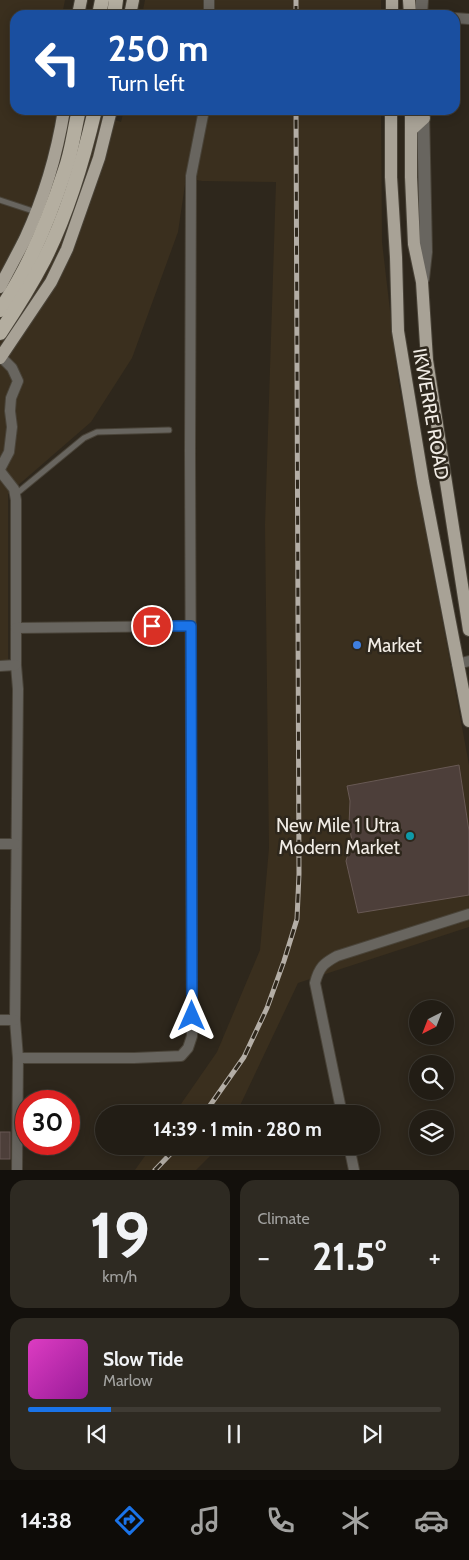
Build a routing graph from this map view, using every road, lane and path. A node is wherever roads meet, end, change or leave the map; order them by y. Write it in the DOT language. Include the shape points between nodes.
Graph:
graph roads {
  1 [pos="63,115"];
  2 [pos="78,115"];
  3 [pos="93,115"];
  4 [pos="111,115"];
  5 [pos="203,115"];
  6 [pos="391,115"];
  7 [pos="411,115"];
  8 [pos="422,115"];
  9 [pos="423,115"];
  10 [pos="411,130"];
  11 [pos="391,177"];
  12 [pos="410,177"];
  13 [pos="0,200"];
  14 [pos="36,212"];
  15 [pos="422,282"];
  16 [pos="0,287"];
  17 [pos="0,310"];
  18 [pos="0,332"];
  19 [pos="0,358"];
  20 [pos="169,430"];
  21 [pos="0,470"];
  22 [pos="15,494"];
  23 [pos="191,626"];
  24 [pos="16,628"];
  25 [pos="469,630"];
  26 [pos="463,662"];
  27 [pos="16,665"];
  28 [pos="0,666"];
  29 [pos="469,721"];
  30 [pos="0,844"];
  31 [pos="16,844"];
  32 [pos="469,914"];
  33 [pos="0,1020"];
  34 [pos="15,1020"];
  35 [pos="18,1058"];
  36 [pos="340,1105"];
  37 [pos="351,1155"];
  38 [pos="17,1170"];
  39 [pos="354,1170"];
  1 -- 14 [label="main road" via="52,164"];
  2 -- 17 [label="highway" via="66,169 38,242"];
  3 -- 18 [label="highway" via="85,152 61,221 22,300"];
  4 -- 19 [label="main road" via="67,249 51,282"];
  5 -- 23 [label="street" via="191,176"];
  6 -- 11 [label="main road, IKWERRE ROAD"];
  7 -- 10 [label="main road"];
  8 -- 10 [label="main road"];
  9 -- 15 [label="street, IKWERRE ROAD" via="426,252"];
  10 -- 12 [label="main road"];
  11 -- 12 [label="main road"];
  11 -- 26 [label="main road, IKWERRE ROAD" via="398,331 423,482"];
  12 -- 15 [label="main road" via="414,244"];
  13 -- 14 [label="lane"];
  14 -- 16 [label="main road"];
  15 -- 25 [label="main road, IKWERRE ROAD" via="428,360"];
  19 -- 21 [label="street" via="12,368 18,380 11,398 9,452"];
  20 -- 22 [label="lane" via="92,434"];
  21 -- 22 [label="street"];
  22 -- 24 [label="street"];
  23 -- 24 [label="street"];
  23 -- 35 [label="street" via="192,1036 188,1048 181,1056"];
  24 -- 27 [label="street"];
  26 -- 29 [label="main road, IKWERRE ROAD"];
  27 -- 28 [label="street"];
  27 -- 31 [label="street"];
  30 -- 31 [label="street"];
  31 -- 34 [label="street"];
  32 -- 36 [label="street" via="337,956 324,963 317,973 315,983"];
  33 -- 34 [label="street"];
  34 -- 35 [label="street"];
  35 -- 38 [label="street"];
  37 -- 39 [label="street"];
}
